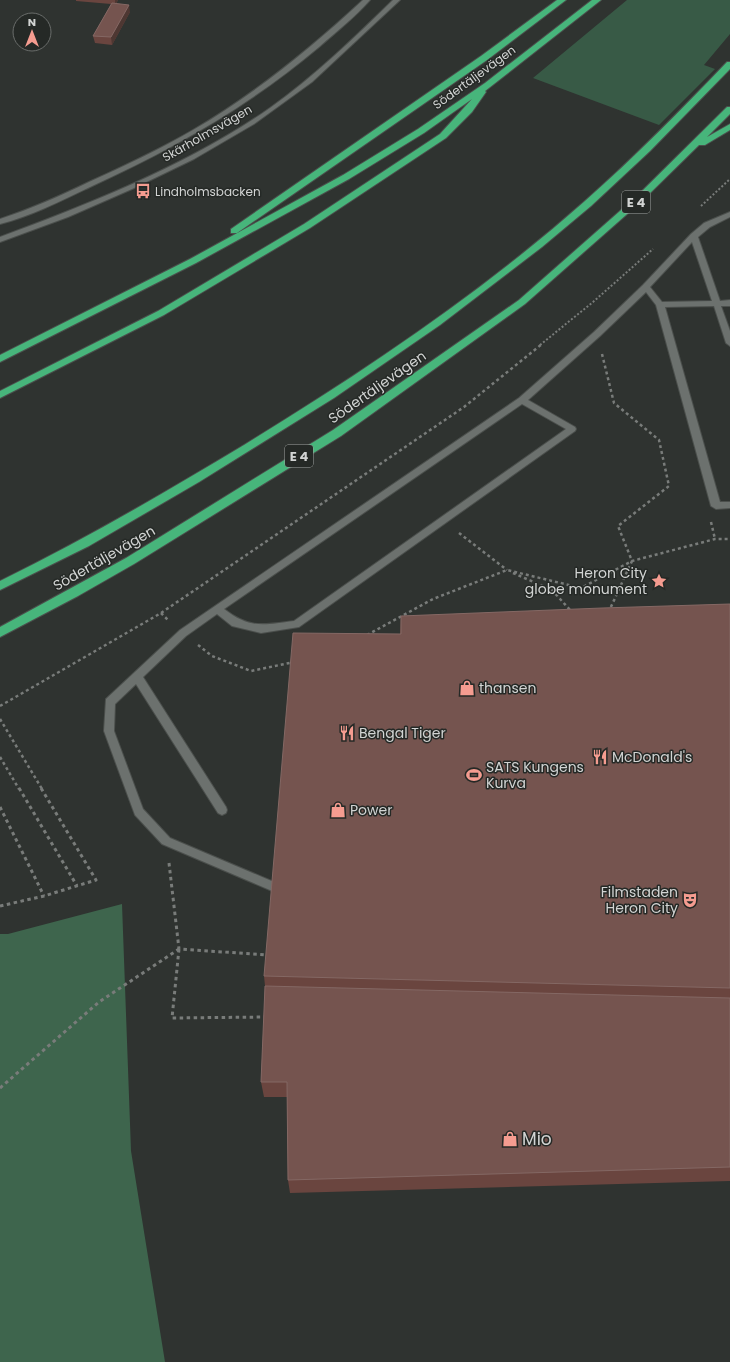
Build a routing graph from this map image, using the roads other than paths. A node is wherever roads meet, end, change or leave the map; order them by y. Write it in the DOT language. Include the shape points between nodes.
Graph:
graph roads {
  1 [pos="367,0"];
  2 [pos="397,0"];
  3 [pos="562,0"];
  4 [pos="597,0"];
  5 [pos="730,64"];
  6 [pos="488,85"];
  7 [pos="730,109"];
  8 [pos="730,127"];
  9 [pos="691,150"];
  10 [pos="730,214"];
  11 [pos="0,222"];
  12 [pos="694,236"];
  13 [pos="0,240"];
  14 [pos="193,261"];
  15 [pos="646,287"];
  16 [pos="718,303"];
  17 [pos="730,303"];
  18 [pos="660,305"];
  19 [pos="730,343"];
  20 [pos="0,359"];
  21 [pos="0,395"];
  22 [pos="522,400"];
  23 [pos="730,505"];
  24 [pos="0,586"];
  25 [pos="217,609"];
  26 [pos="0,632"];
  27 [pos="137,677"];
  28 [pos="222,810"];
  29 [pos="277,888"];
  1 -- 11 [label="main road, Skärholmsvägen" via="307,55 194,133 62,198"];
  2 -- 13 [label="main road, Skärholmsvägen" via="336,58 252,122 173,167 75,211"];
  3 -- 14 [label="highway" via="430,97 344,153"];
  4 -- 6 [label="highway, Södertäljevägen"];
  5 -- 24 [label="highway" via="635,161 568,220 485,287 378,364 274,432 158,502"];
  6 -- 14 [label="highway, Södertäljevägen" via="421,131 346,177"];
  6 -- 21 [label="highway" via="469,110 443,136 307,226 161,312"];
  7 -- 9 [label="highway, Södertäljevägen / E 4"];
  8 -- 9 [label="highway"];
  9 -- 26 [label="highway, Södertäljevägen / E 4" via="522,302 337,433 130,560"];
  10 -- 12 [label="main road" via="707,225"];
  12 -- 15 [label="main road"];
  12 -- 16 [label="main road"];
  14 -- 20 [label="highway, Södertäljevägen"];
  15 -- 18 [label="main road"];
  15 -- 22 [label="main road"];
  16 -- 17 [label="main road"];
  16 -- 18 [label="main road"];
  16 -- 19 [label="main road"];
  18 -- 23 [label="main road" via="716,506"];
  22 -- 25 [label="main road"];
  22 -- 25 [label="main road" via="572,428 296,624 261,629 235,623"];
  25 -- 27 [label="main road" via="183,633"];
  27 -- 28 [label="main road"];
  27 -- 29 [label="main road" via="110,702 109,731 138,812 166,841"];
}
